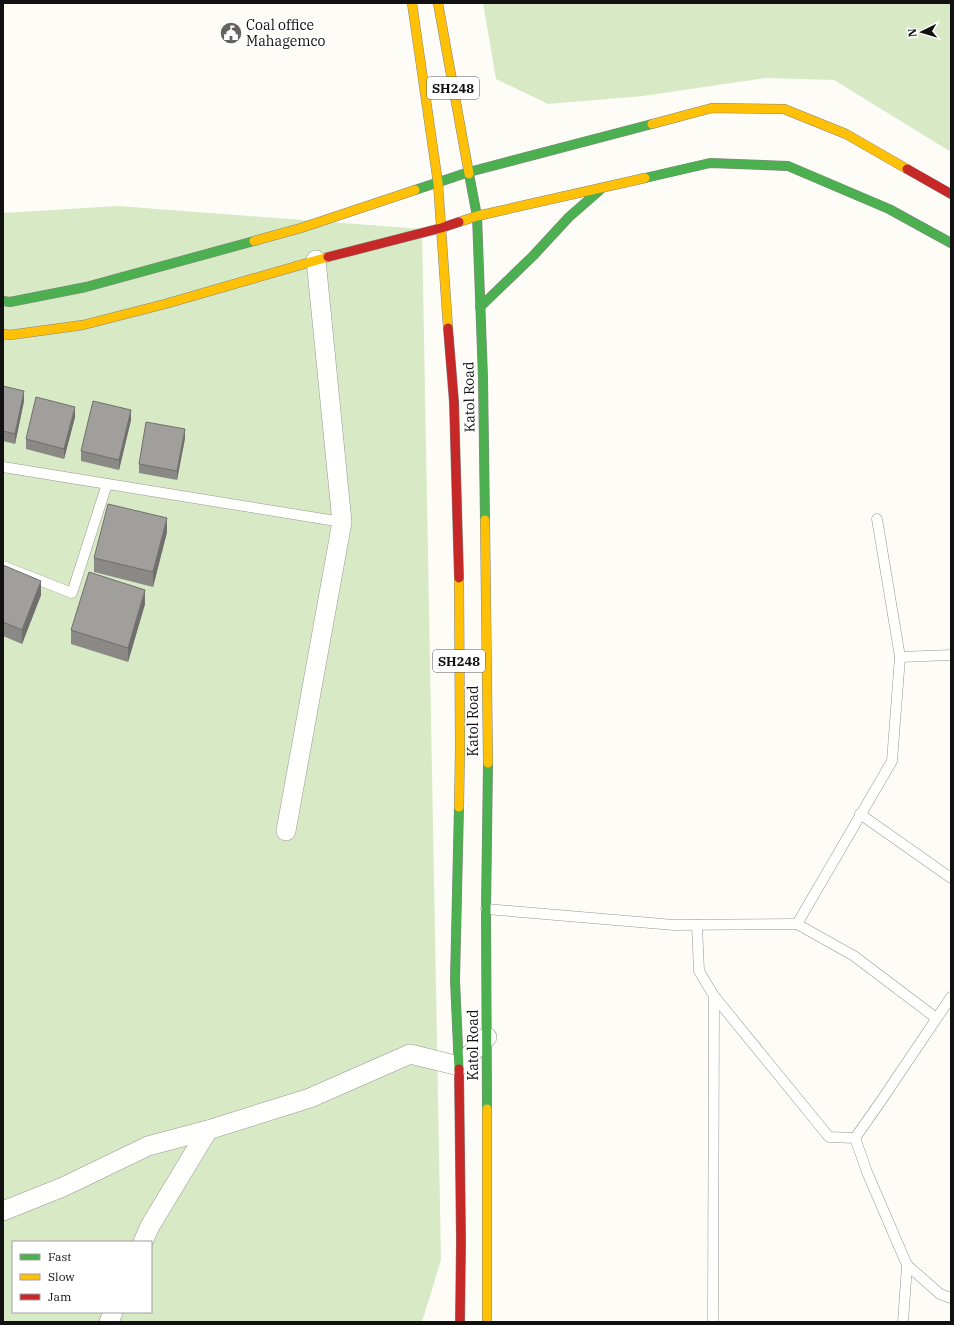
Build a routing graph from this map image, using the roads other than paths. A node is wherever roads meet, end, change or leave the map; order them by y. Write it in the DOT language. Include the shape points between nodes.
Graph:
graph roads {
  1 [pos="412,3"];
  2 [pos="438,3"];
  3 [pos="469,172"];
  4 [pos="438,183"];
  5 [pos="602,188"];
  6 [pos="951,194"];
  7 [pos="477,216"];
  8 [pos="442,228"];
  9 [pos="951,243"];
  10 [pos="316,260"];
  11 [pos="3,301"];
  12 [pos="480,307"];
  13 [pos="3,334"];
  14 [pos="3,467"];
  15 [pos="107,484"];
  16 [pos="877,519"];
  17 [pos="342,522"];
  18 [pos="3,566"];
  19 [pos="951,654"];
  20 [pos="900,657"];
  21 [pos="860,814"];
  22 [pos="286,831"];
  23 [pos="951,878"];
  24 [pos="486,909"];
  25 [pos="797,924"];
  26 [pos="696,925"];
  27 [pos="714,996"];
  28 [pos="951,997"];
  29 [pos="936,1018"];
  30 [pos="487,1037"];
  31 [pos="459,1066"];
  32 [pos="208,1130"];
  33 [pos="855,1138"];
  34 [pos="3,1211"];
  35 [pos="143,1241"];
  36 [pos="907,1265"];
  37 [pos="951,1298"];
  38 [pos="460,1322"];
  39 [pos="487,1322"];
  40 [pos="712,1322"];
  41 [pos="903,1322"];
  1 -- 4 [label="main road, Katol Road / SH248"];
  2 -- 3 [label="main road, Katol Road / SH248"];
  3 -- 4 [label="main road"];
  3 -- 6 [label="main road" via="712,108 784,109 846,134"];
  3 -- 7 [label="main road, Katol Road / SH248"];
  4 -- 8 [label="main road, Katol Road / SH248"];
  4 -- 11 [label="main road" via="301,228 86,287 10,302"];
  5 -- 7 [label="main road"];
  5 -- 9 [label="main road" via="710,163 788,166 889,209"];
  5 -- 12 [label="main road" via="569,217"];
  7 -- 8 [label="main road"];
  7 -- 12 [label="main road, Katol Road / SH248"];
  8 -- 10 [label="main road"];
  8 -- 31 [label="main road, Katol Road / SH248" via="454,402 458,562 460,749 455,980"];
  10 -- 13 [label="main road" via="83,325"];
  10 -- 17 [label="street"];
  12 -- 24 [label="main road, Katol Road / SH248" via="488,746"];
  14 -- 15 [label="lane"];
  15 -- 17 [label="lane"];
  15 -- 18 [label="lane" via="72,593"];
  16 -- 20 [label="lane"];
  17 -- 22 [label="street"];
  19 -- 20 [label="lane"];
  20 -- 21 [label="lane" via="892,761"];
  21 -- 23 [label="lane"];
  21 -- 25 [label="lane"];
  24 -- 26 [label="lane"];
  24 -- 30 [label="main road, Katol Road / SH248"];
  25 -- 26 [label="lane"];
  25 -- 29 [label="lane" via="854,956"];
  26 -- 27 [label="lane" via="699,971"];
  27 -- 33 [label="lane" via="829,1137"];
  27 -- 40 [label="lane"];
  28 -- 29 [label="lane"];
  29 -- 33 [label="lane"];
  30 -- 31 [label="street"];
  30 -- 39 [label="main road, Katol Road / SH248"];
  31 -- 32 [label="street" via="410,1054 310,1098"];
  31 -- 38 [label="main road, Katol Road / SH248"];
  32 -- 34 [label="street" via="148,1146 63,1187"];
  32 -- 35 [label="street"];
  33 -- 36 [label="lane"];
  36 -- 37 [label="lane" via="940,1294"];
  36 -- 41 [label="lane"];
}
